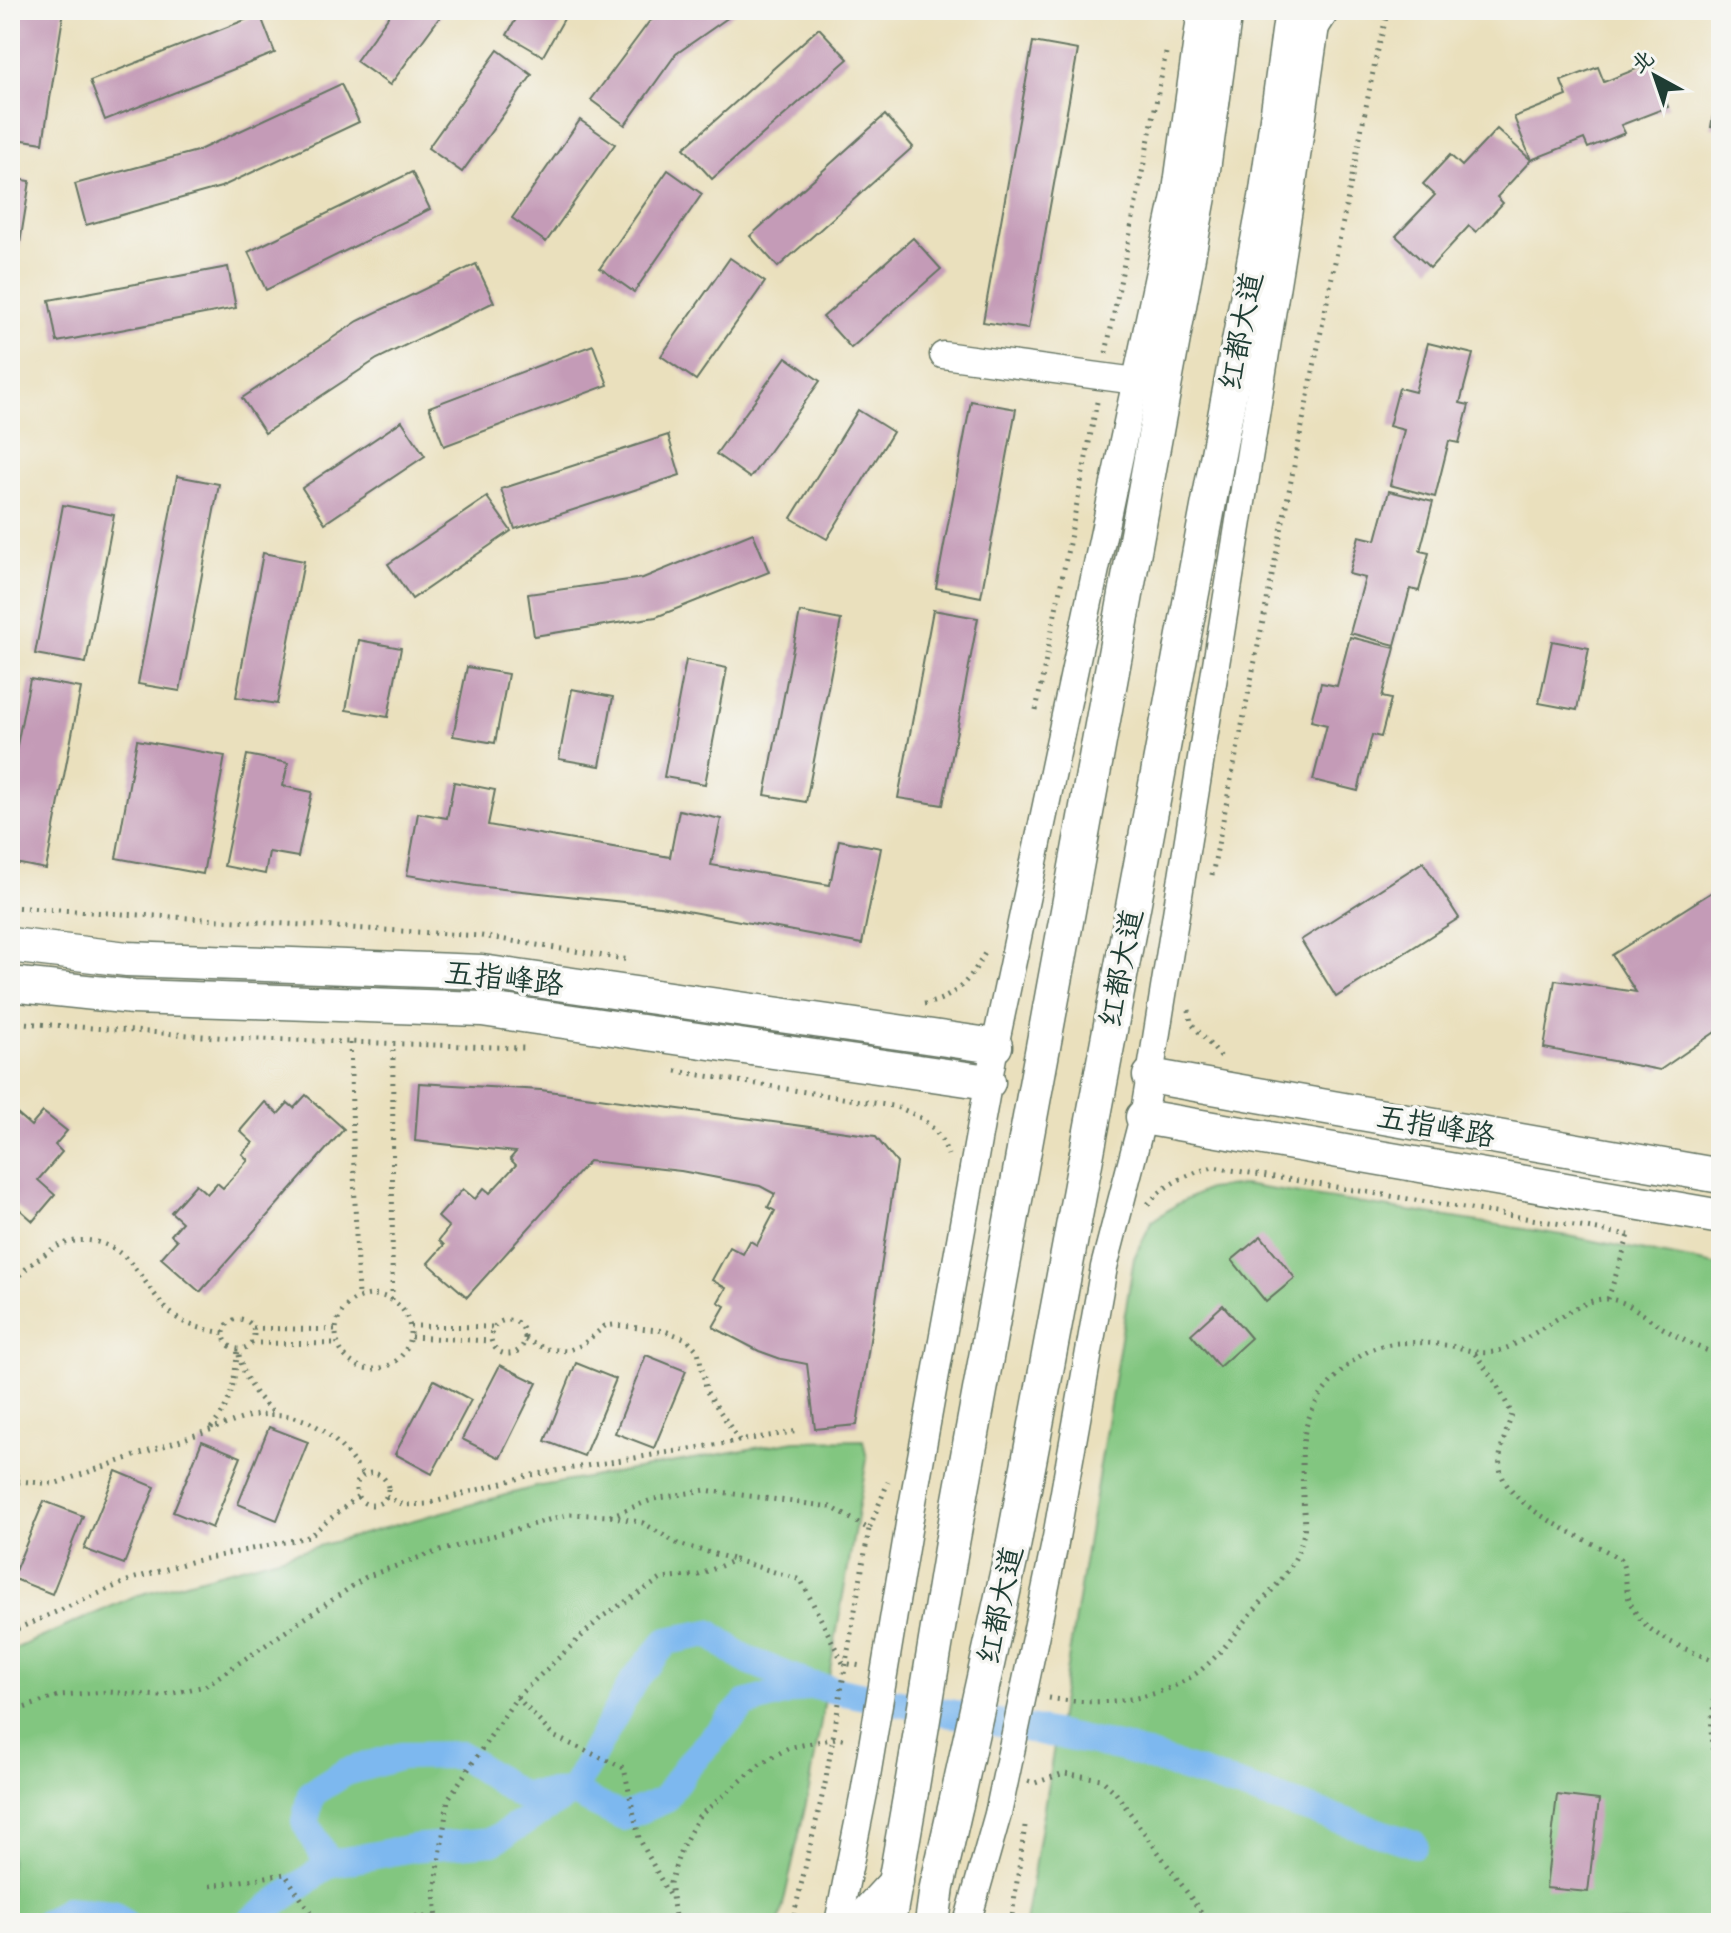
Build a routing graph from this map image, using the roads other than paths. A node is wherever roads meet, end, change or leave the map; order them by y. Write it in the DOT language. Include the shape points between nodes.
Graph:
graph roads {
  1 [pos="1201,10"];
  2 [pos="1214,10"];
  3 [pos="1225,10"];
  4 [pos="1312,12"];
  5 [pos="1218,51"];
  6 [pos="943,355"];
  7 [pos="1136,381"];
  8 [pos="10,945"];
  9 [pos="10,984"];
  10 [pos="995,1046"];
  11 [pos="1150,1076"];
  12 [pos="988,1082"];
  13 [pos="1143,1117"];
  14 [pos="1721,1176"];
  15 [pos="1721,1217"];
  16 [pos="897,1882"];
  17 [pos="937,1887"];
  18 [pos="838,1923"];
  19 [pos="858,1923"];
  20 [pos="888,1923"];
  21 [pos="932,1923"];
  22 [pos="940,1923"];
  23 [pos="967,1923"];
  1 -- 7 [label="street" via="1176,191"];
  2 -- 5 [label="main road"];
  3 -- 5 [label="main road, 红都大道"];
  4 -- 11 [label="street" via="1293,184"];
  4 -- 17 [label="main road, 红都大道, bridge" via="1281,77 1266,198 1013,1547"];
  5 -- 16 [label="main road, 红都大道, bridge" via="1200,191 952,1543"];
  6 -- 7 [label="street"];
  7 -- 10 [label="street"];
  8 -- 10 [label="main road, 五指峰路" via="127,959 482,972"];
  9 -- 12 [label="main road, 五指峰路" via="133,997 482,1009"];
  10 -- 12 [label="street"];
  11 -- 13 [label="street"];
  11 -- 14 [label="main road, 五指峰路"];
  12 -- 18 [label="street, bridge"];
  13 -- 15 [label="main road"];
  13 -- 23 [label="street, bridge" via="1104,1267 1055,1543 998,1814"];
  16 -- 19 [label="main road"];
  16 -- 20 [label="main road, 红都大道"];
  17 -- 21 [label="main road, 红都大道"];
  17 -- 22 [label="main road"];
}
